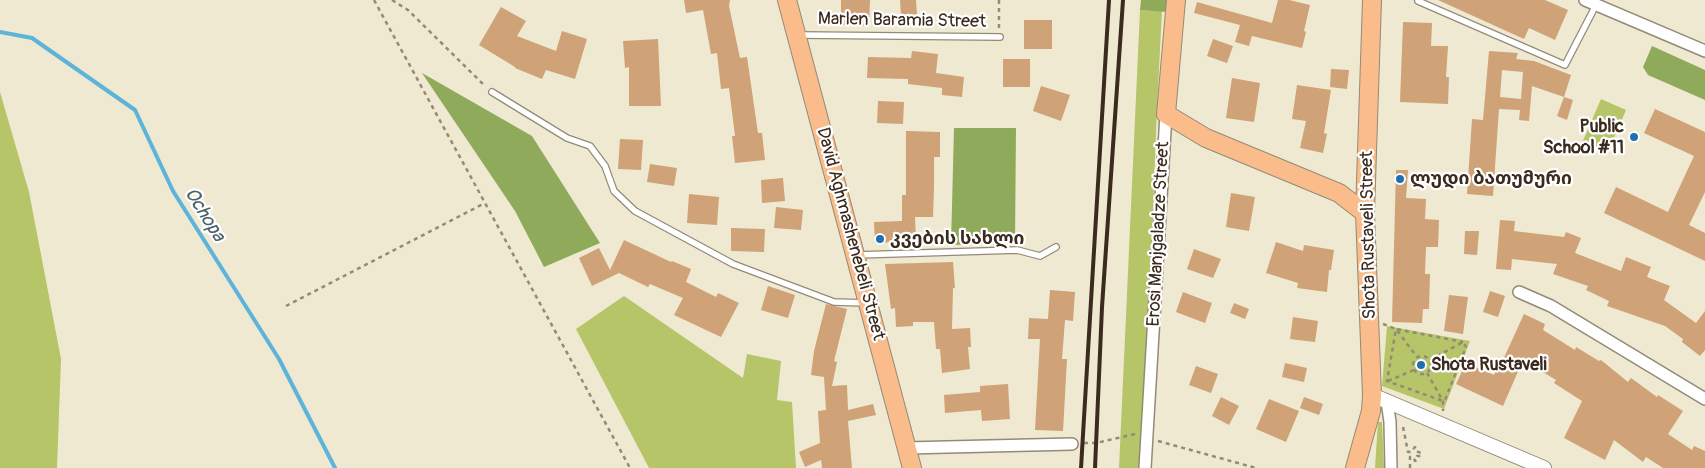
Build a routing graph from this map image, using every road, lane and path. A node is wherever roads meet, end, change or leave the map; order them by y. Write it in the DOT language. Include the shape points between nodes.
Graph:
graph roads {
  1 [pos="374,0"];
  2 [pos="392,0"];
  3 [pos="787,0"];
  4 [pos="999,0"];
  5 [pos="1176,0"];
  6 [pos="1372,0"];
  7 [pos="1418,1"];
  8 [pos="1590,2"];
  9 [pos="797,35"];
  10 [pos="1000,37"];
  11 [pos="1705,51"];
  12 [pos="492,92"];
  13 [pos="1166,114"];
  14 [pos="485,203"];
  15 [pos="1365,213"];
  16 [pos="1056,247"];
  17 [pos="855,255"];
  18 [pos="1519,292"];
  19 [pos="868,303"];
  20 [pos="286,306"];
  21 [pos="1382,323"];
  22 [pos="1396,329"];
  23 [pos="1463,342"];
  24 [pos="1416,357"];
  25 [pos="1430,360"];
  26 [pos="1414,370"];
  27 [pos="1427,373"];
  28 [pos="1387,381"];
  29 [pos="1380,392"];
  30 [pos="1705,399"];
  31 [pos="1443,401"];
  32 [pos="1442,412"];
  33 [pos="1390,422"];
  34 [pos="1146,437"];
  35 [pos="1072,444"];
  36 [pos="906,448"];
  37 [pos="630,468"];
  38 [pos="912,468"];
  39 [pos="1145,468"];
  40 [pos="1256,468"];
  41 [pos="1355,468"];
  42 [pos="1391,468"];
  43 [pos="1410,468"];
  44 [pos="1544,468"];
  1 -- 14 [label="path"];
  2 -- 12 [label="path" via="408,10"];
  3 -- 9 [label="main road, David Aghmashenebeli Street"];
  4 -- 10 [label="path, Marlen Baramia Street"];
  5 -- 13 [label="main road, Erosi Manjgaladze Street"];
  6 -- 15 [label="main road, Shota Rustaveli Street"];
  7 -- 8 [label="lane" via="1565,65"];
  8 -- 11 [label="street"];
  9 -- 10 [label="lane, Marlen Baramia Street"];
  9 -- 17 [label="main road, David Aghmashenebeli Street"];
  12 -- 19 [label="lane" via="567,138 590,146 605,166 614,190 635,211 733,264 834,302"];
  13 -- 15 [label="main road" via="1206,138 1339,193"];
  13 -- 34 [label="street, Erosi Manjgaladze Street"];
  14 -- 20 [label="path"];
  14 -- 37 [label="path"];
  15 -- 29 [label="main road, Shota Rustaveli Street"];
  16 -- 17 [label="lane" via="1040,256 1016,250"];
  17 -- 19 [label="main road, David Aghmashenebeli Street"];
  18 -- 30 [label="street" via="1551,306"];
  19 -- 36 [label="main road, David Aghmashenebeli Street"];
  21 -- 22 [label="path"];
  22 -- 23 [label="path"];
  22 -- 24 [label="path"];
  22 -- 28 [label="path"];
  23 -- 25 [label="path"];
  23 -- 31 [label="path" via="1466,347"];
  24 -- 25 [label="path" via="1425,356"];
  24 -- 26 [label="path"];
  25 -- 27 [label="path"];
  26 -- 27 [label="path"];
  26 -- 28 [label="path"];
  27 -- 31 [label="path"];
  28 -- 29 [label="path"];
  28 -- 31 [label="path"];
  29 -- 33 [label="street"];
  29 -- 41 [label="main road, Shota Rustaveli Street" via="1371,411"];
  29 -- 44 [label="street"];
  31 -- 32 [label="path"];
  33 -- 42 [label="street"];
  33 -- 43 [label="path" via="1403,427 1408,452 1416,447 1416,451 1421,453 1415,461 1410,457"];
  34 -- 35 [label="path" via="1131,434 1096,443"];
  34 -- 39 [label="street, Erosi Manjgaladze Street"];
  34 -- 40 [label="path"];
  35 -- 36 [label="street"];
  36 -- 38 [label="main road, David Aghmashenebeli Street"];
}
